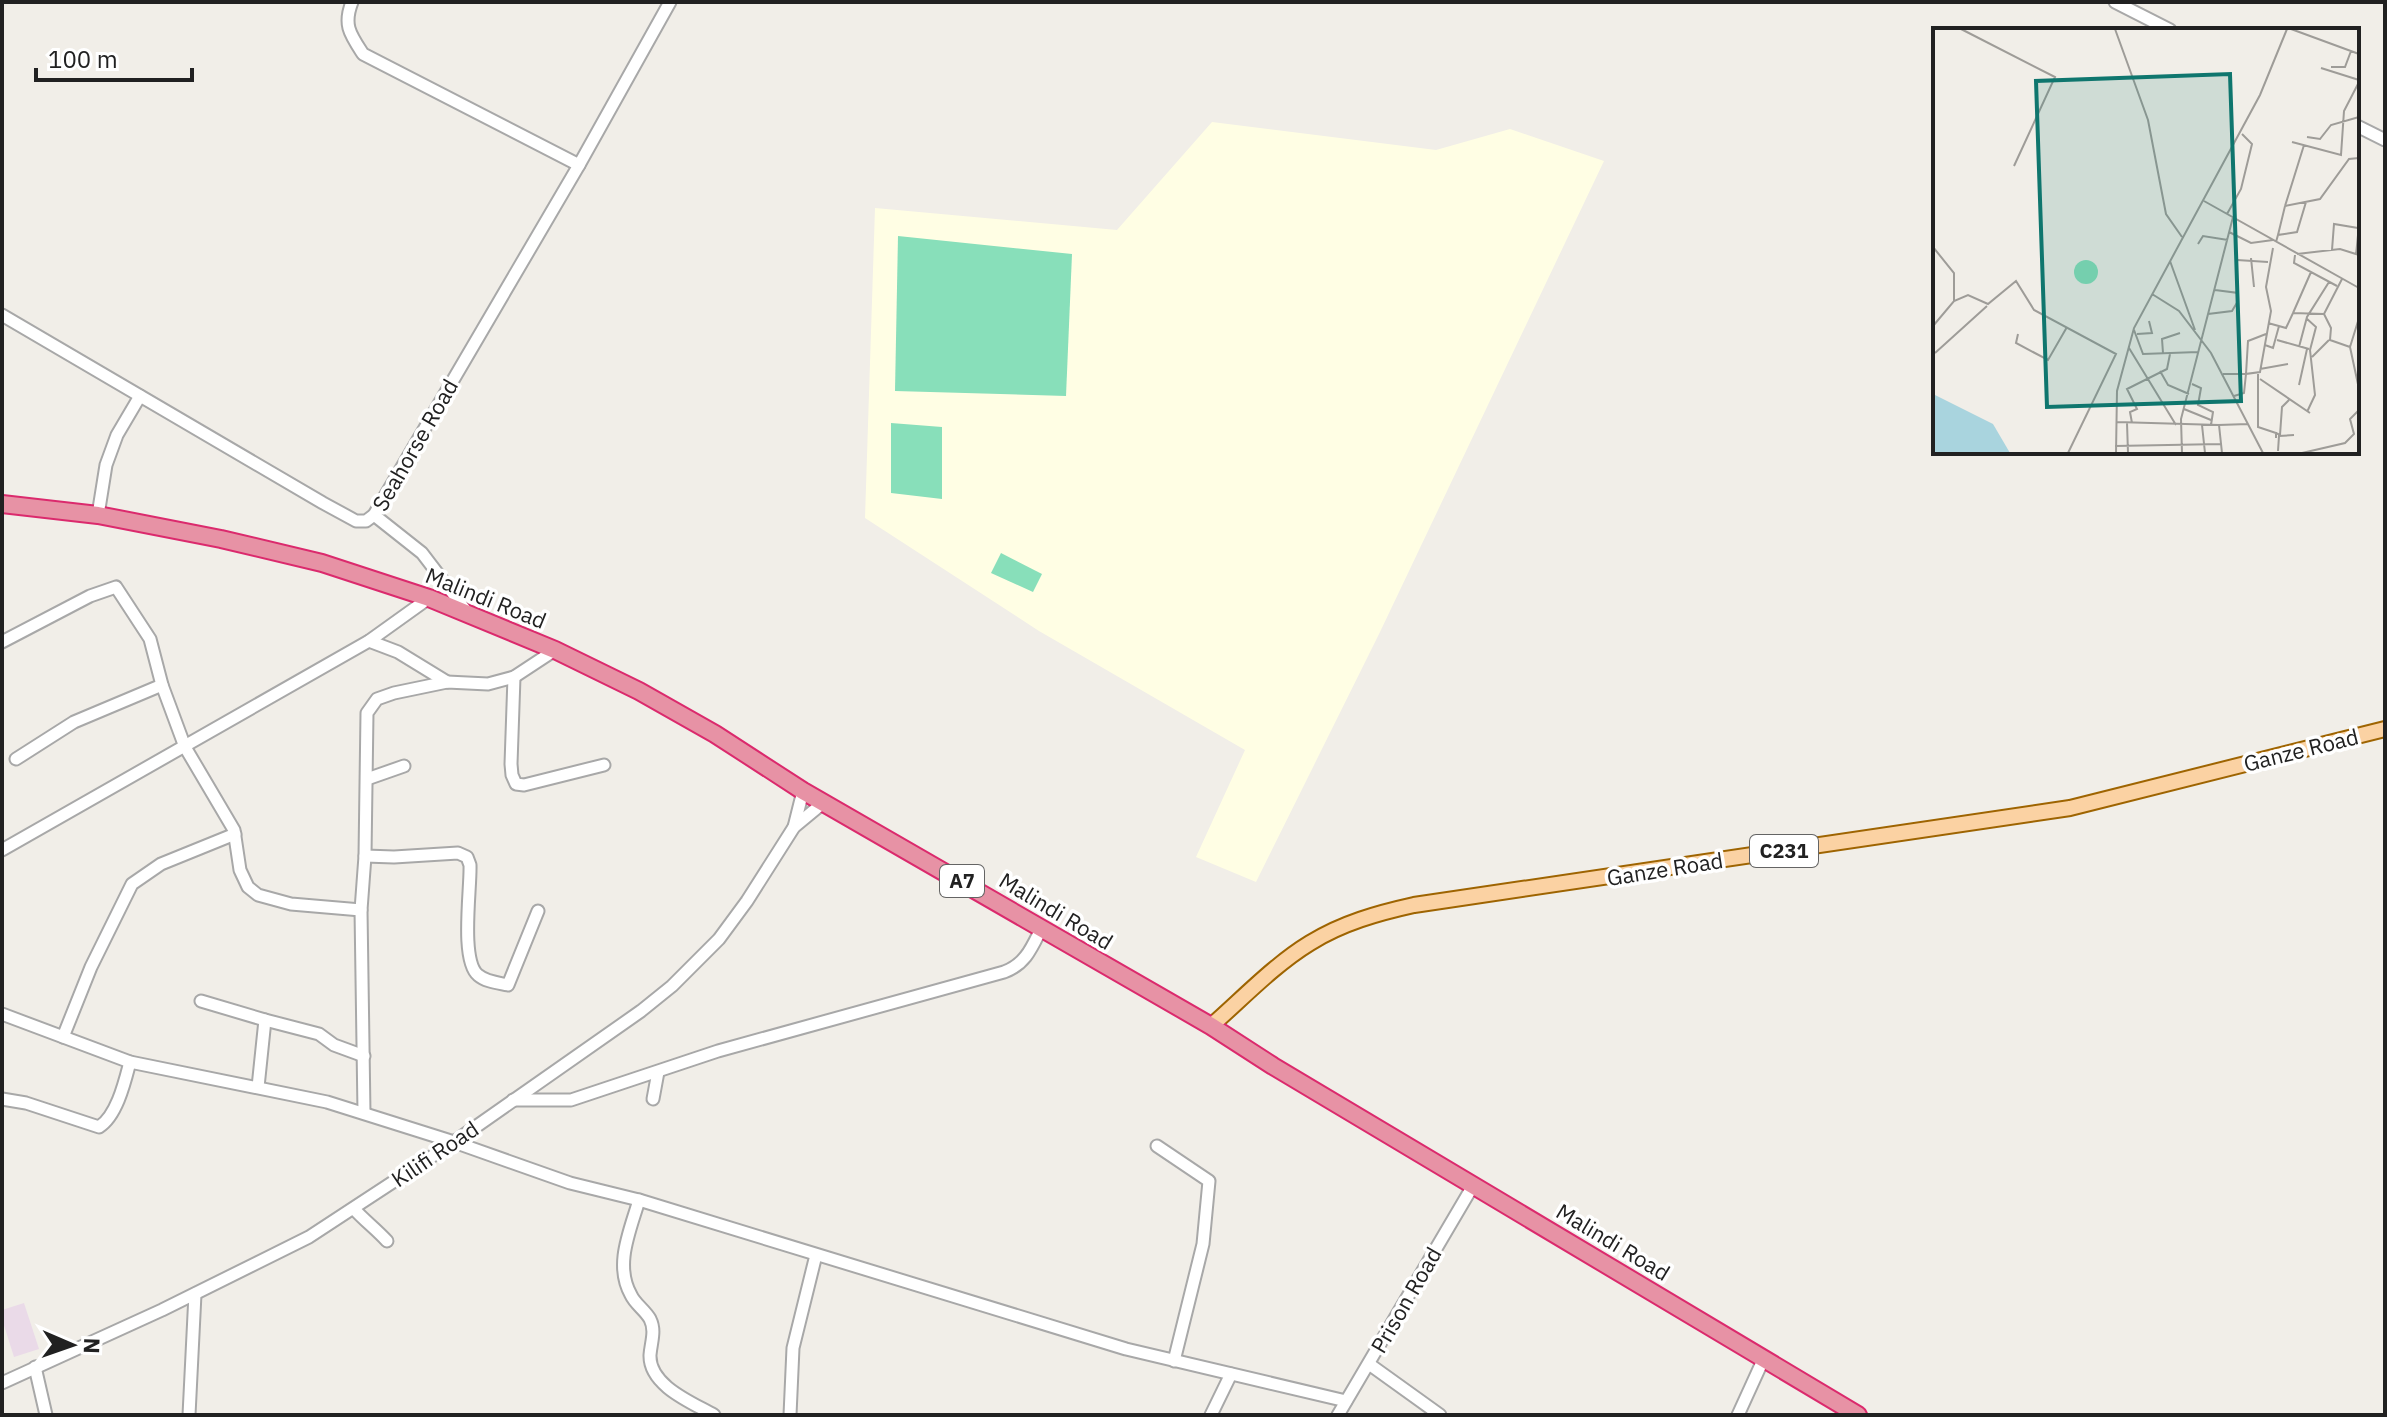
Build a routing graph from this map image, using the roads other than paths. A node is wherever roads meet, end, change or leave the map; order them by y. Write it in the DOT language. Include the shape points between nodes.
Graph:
graph roads {
  1 [pos="352,2"];
  2 [pos="670,2"];
  3 [pos="2115,2"];
  4 [pos="2166,28"];
  5 [pos="2359,127"];
  6 [pos="2385,140"];
  7 [pos="579,165"];
  8 [pos="2,315"];
  9 [pos="140,396"];
  10 [pos="2,504"];
  11 [pos="98,515"];
  12 [pos="374,515"];
  13 [pos="429,598"];
  14 [pos="467,612"];
  15 [pos="369,641"];
  16 [pos="2,642"];
  17 [pos="555,650"];
  18 [pos="514,677"];
  19 [pos="447,682"];
  20 [pos="162,685"];
  21 [pos="2385,729"];
  22 [pos="185,747"];
  23 [pos="16,759"];
  24 [pos="604,765"];
  25 [pos="404,766"];
  26 [pos="367,779"];
  27 [pos="803,791"];
  28 [pos="823,803"];
  29 [pos="794,827"];
  30 [pos="235,834"];
  31 [pos="2,850"];
  32 [pos="365,856"];
  33 [pos="361,910"];
  34 [pos="538,911"];
  35 [pos="1042,927"];
  36 [pos="201,1001"];
  37 [pos="2,1014"];
  38 [pos="265,1020"];
  39 [pos="1211,1026"];
  40 [pos="63,1037"];
  41 [pos="364,1056"];
  42 [pos="130,1062"];
  43 [pos="658,1072"];
  44 [pos="258,1087"];
  45 [pos="2,1099"];
  46 [pos="653,1099"];
  47 [pos="513,1100"];
  48 [pos="364,1113"];
  49 [pos="454,1142"];
  50 [pos="1157,1146"];
  51 [pos="1474,1184"];
  52 [pos="639,1200"];
  53 [pos="354,1209"];
  54 [pos="387,1241"];
  55 [pos="816,1255"];
  56 [pos="195,1294"];
  57 [pos="1764,1358"];
  58 [pos="1174,1361"];
  59 [pos="1369,1364"];
  60 [pos="35,1367"];
  61 [pos="1231,1374"];
  62 [pos="2,1383"];
  63 [pos="1346,1401"];
  64 [pos="46,1415"];
  65 [pos="189,1415"];
  66 [pos="714,1415"];
  67 [pos="790,1415"];
  68 [pos="1211,1415"];
  69 [pos="1338,1415"];
  70 [pos="1440,1415"];
  71 [pos="1738,1415"];
  72 [pos="1858,1415"];
  1 -- 7 [label="street" via="348,30 363,54"];
  2 -- 7 [label="street, Seahorse Road"];
  3 -- 4 [label="street"];
  5 -- 6 [label="street"];
  7 -- 12 [label="street, Seahorse Road"];
  8 -- 9 [label="street, Seahorse Road"];
  9 -- 11 [label="street" via="106,465"];
  9 -- 12 [label="street, Seahorse Road" via="356,521"];
  10 -- 11 [label="highway, Malindi Road / A7"];
  11 -- 13 [label="highway, Malindi Road / A7" via="322,563"];
  12 -- 14 [label="street" via="422,553"];
  13 -- 14 [label="highway, Malindi Road / A7"];
  13 -- 15 [label="street"];
  14 -- 17 [label="highway, Malindi Road / A7"];
  15 -- 19 [label="street"];
  15 -- 22 [label="street"];
  16 -- 20 [label="street" via="116,587 150,639"];
  17 -- 18 [label="street"];
  17 -- 27 [label="highway, Malindi Road / A7" via="639,691"];
  18 -- 19 [label="street" via="488,684"];
  18 -- 24 [label="street" via="516,784"];
  19 -- 26 [label="street" via="394,693 371,704 365,729"];
  20 -- 22 [label="street"];
  20 -- 23 [label="street" via="74,722"];
  21 -- 39 [label="main road, Ganze Road / C231" via="2070,808 1378,913 1308,944"];
  22 -- 30 [label="street"];
  22 -- 31 [label="street"];
  25 -- 26 [label="street"];
  26 -- 32 [label="street"];
  27 -- 28 [label="highway, Malindi Road / A7"];
  27 -- 29 [label="street, Kilifi Road"];
  28 -- 29 [label="street, Kilifi Road"];
  28 -- 35 [label="highway, Malindi Road / A7"];
  29 -- 47 [label="street, Kilifi Road" via="740,910 698,962 641,1011"];
  30 -- 33 [label="street" via="242,877 254,893 291,904"];
  30 -- 40 [label="street" via="161,864 132,884"];
  32 -- 33 [label="street"];
  32 -- 34 [label="street" via="467,857 469,955 475,971 489,980 508,985"];
  33 -- 41 [label="street"];
  35 -- 39 [label="highway, Malindi Road / A7"];
  35 -- 43 [label="street" via="1029,954 1013,969"];
  36 -- 38 [label="street"];
  37 -- 40 [label="street"];
  38 -- 41 [label="street" via="319,1034"];
  38 -- 44 [label="street"];
  39 -- 51 [label="highway, Malindi Road / A7"];
  40 -- 42 [label="street"];
  41 -- 48 [label="street"];
  42 -- 44 [label="street"];
  42 -- 45 [label="street" via="115,1104 99,1127"];
  43 -- 46 [label="street"];
  43 -- 47 [label="street" via="571,1100"];
  44 -- 48 [label="street"];
  47 -- 49 [label="street, Kilifi Road"];
  48 -- 49 [label="street"];
  49 -- 52 [label="street" via="570,1183"];
  49 -- 53 [label="street, Kilifi Road"];
  50 -- 58 [label="street" via="1209,1181 1203,1244"];
  51 -- 57 [label="highway, Malindi Road / A7"];
  51 -- 59 [label="street, Prison Road"];
  52 -- 55 [label="street"];
  52 -- 66 [label="street" via="622,1271 631,1295 649,1316 650,1361 662,1381"];
  53 -- 54 [label="street"];
  53 -- 56 [label="street, Kilifi Road"];
  55 -- 58 [label="street"];
  55 -- 67 [label="street" via="793,1348"];
  56 -- 60 [label="street, Kilifi Road"];
  56 -- 65 [label="street"];
  57 -- 71 [label="street"];
  57 -- 72 [label="highway, Malindi Road / A7"];
  58 -- 61 [label="street"];
  59 -- 63 [label="street, Prison Road"];
  59 -- 70 [label="street"];
  60 -- 62 [label="street, Kilifi Road"];
  60 -- 64 [label="street"];
  61 -- 63 [label="street"];
  61 -- 68 [label="street"];
  63 -- 69 [label="street, Prison Road"];
}
